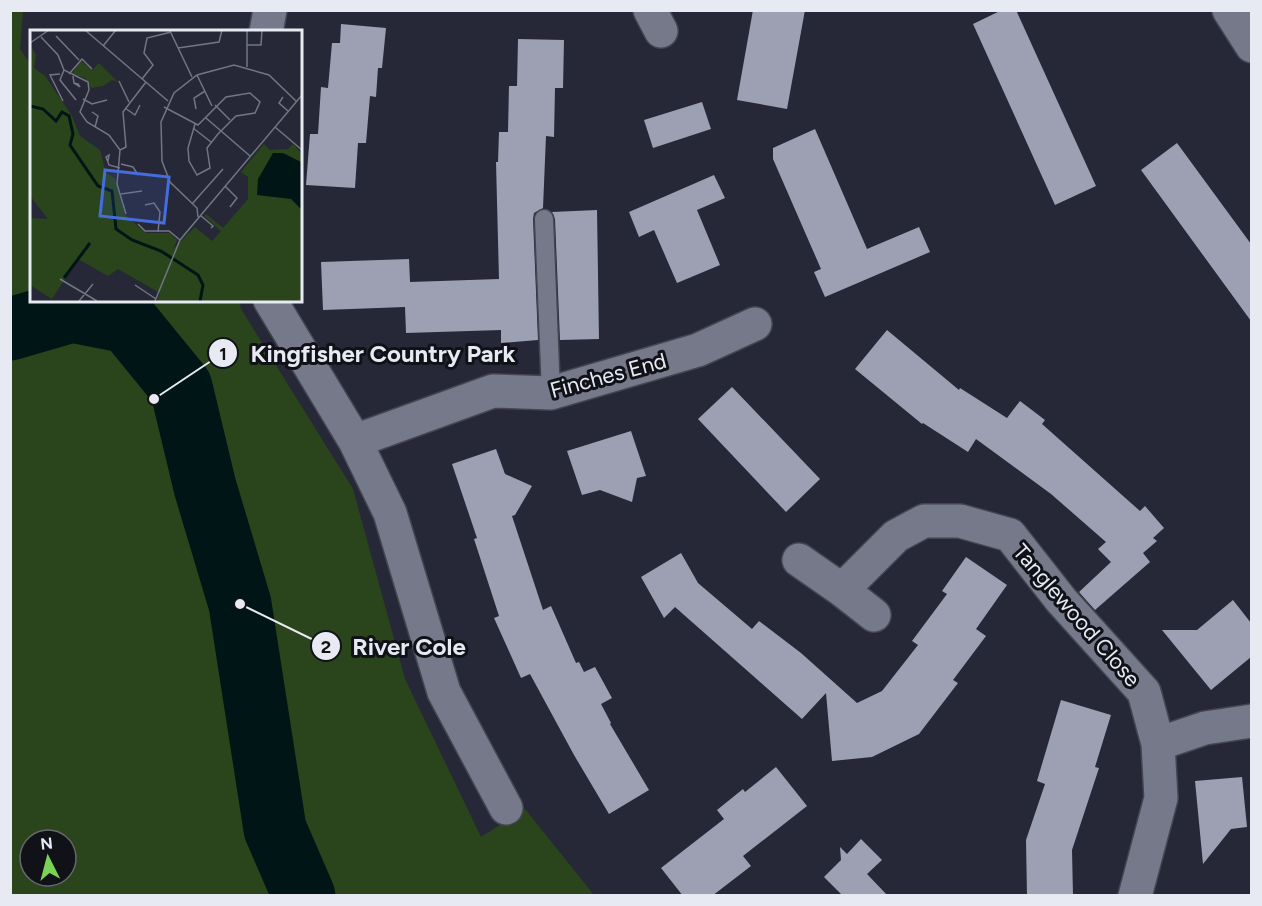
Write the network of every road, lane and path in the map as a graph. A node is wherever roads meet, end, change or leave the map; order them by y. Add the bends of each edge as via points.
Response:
1 (270, 10) edge
2 (1229, 10) edge
3 (266, 30) edge
4 (1251, 46) edge
5 (544, 219) dead end
6 (271, 302) edge
7 (755, 324) dead end
8 (551, 393) junction
9 (355, 441) junction
10 (799, 560) dead end
11 (842, 590) junction
12 (874, 615) dead end
13 (1251, 721) edge
14 (1158, 744) junction
15 (506, 808) dead end
16 (1135, 896) edge

1 - 3 street
2 - 4 street
5 - 8 lane
6 - 9 street
7 - 8 street, Finches End via 698,350
8 - 9 street, Finches End via 494,391
9 - 15 street via 390,513 444,693
10 - 11 street
11 - 12 street
11 - 14 street, Tanglewood Close via 896,536 924,522 960,521 1010,536 1061,600 1144,692
13 - 14 street via 1205,728
14 - 16 street, Tanglewood Close via 1161,798

